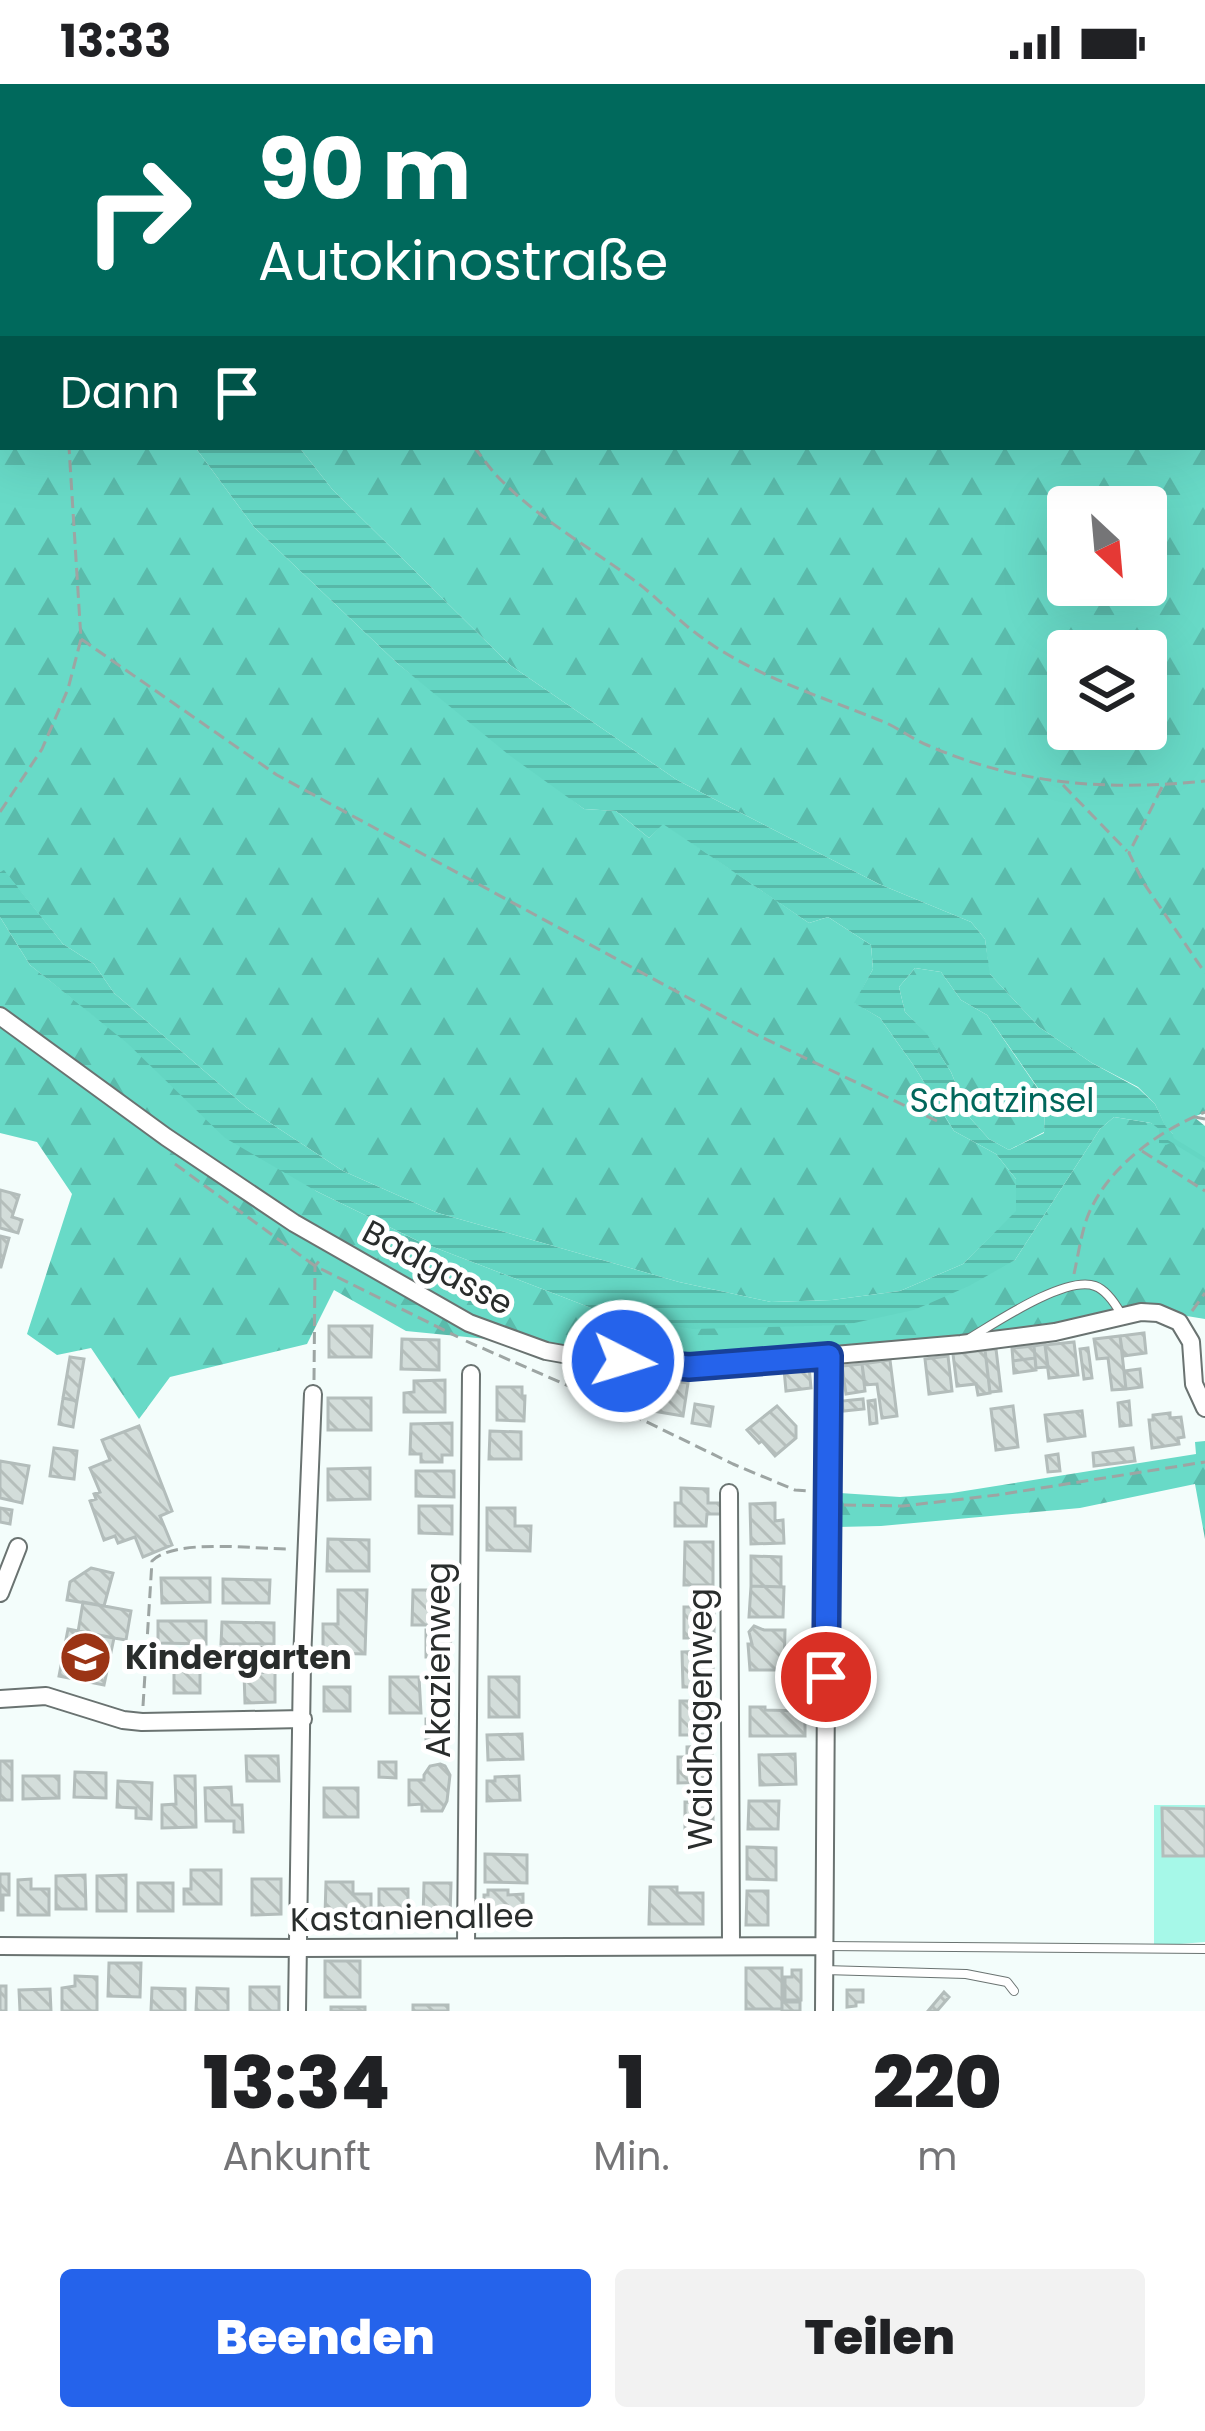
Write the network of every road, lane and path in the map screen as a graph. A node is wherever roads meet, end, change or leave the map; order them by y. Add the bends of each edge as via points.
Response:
1 (69, 450) edge
2 (476, 450) edge
3 (81, 640) junction
4 (1205, 781) edge
5 (1062, 784) junction
6 (1163, 785) junction
7 (0, 812) edge
8 (1129, 853) junction
9 (1205, 973) edge
10 (0, 1016) edge
11 (1205, 1112) edge
12 (1193, 1117) junction
13 (1205, 1119) edge
14 (937, 1121) dead end
15 (1140, 1150) junction
16 (1205, 1191) edge
17 (334, 1245) junction
18 (1071, 1285) junction
19 (1205, 1293) edge
20 (1122, 1316) junction
21 (1180, 1322) junction
22 (505, 1337) junction
23 (961, 1344) junction
24 (829, 1356) junction
25 (471, 1375) joint
26 (314, 1394) joint
27 (1205, 1408) edge
28 (729, 1493) dead end
29 (18, 1547) dead end
30 (307, 1549) junction
31 (0, 1593) edge
32 (303, 1647) junction
33 (164, 1649) dead end
34 (0, 1699) edge
35 (303, 1719) junction
36 (142, 1722) junction
37 (731, 1944) junction
38 (0, 1946) edge
39 (466, 1946) junction
40 (824, 1946) junction
41 (297, 1948) junction
42 (1205, 1949) edge
43 (824, 1970) junction
44 (1014, 1991) dead end
45 (297, 2011) edge
46 (824, 2011) edge

1 - 3 path
2 - 5 path via 543,516 743,662 925,745
3 - 7 path via 42,749
3 - 14 path via 277,775 755,1034
4 - 6 path
5 - 6 path
5 - 8 path
6 - 8 path
8 - 9 path
10 - 17 street, Badgasse
11 - 12 path
12 - 13 path
12 - 15 path
15 - 16 path
15 - 18 path via 1122,1162 1088,1216
17 - 22 street, Badgasse
17 - 26 path via 315,1265
18 - 20 lane via 1095,1286
18 - 23 lane
19 - 21 path
20 - 21 street, Badgasse via 1158,1313
20 - 23 street, Badgasse
21 - 27 street
22 - 24 street, Badgasse via 591,1359 689,1367
22 - 25 path via 483,1349
23 - 24 street, Badgasse
24 - 40 street
25 - 39 street, Akazienweg
26 - 30 street
28 - 37 street, Waidhagenweg
29 - 31 street
30 - 32 street
30 - 36 path via 179,1548 152,1561
32 - 33 path
32 - 35 street
34 - 36 street via 46,1696
35 - 36 street
35 - 41 street
37 - 39 street, Kastanienallee
37 - 40 street, Kastanienallee
38 - 41 street, Kastanienallee
39 - 41 street, Kastanienallee
40 - 42 lane
40 - 43 street
41 - 45 street
43 - 44 lane via 967,1974 1007,1982
43 - 46 street

